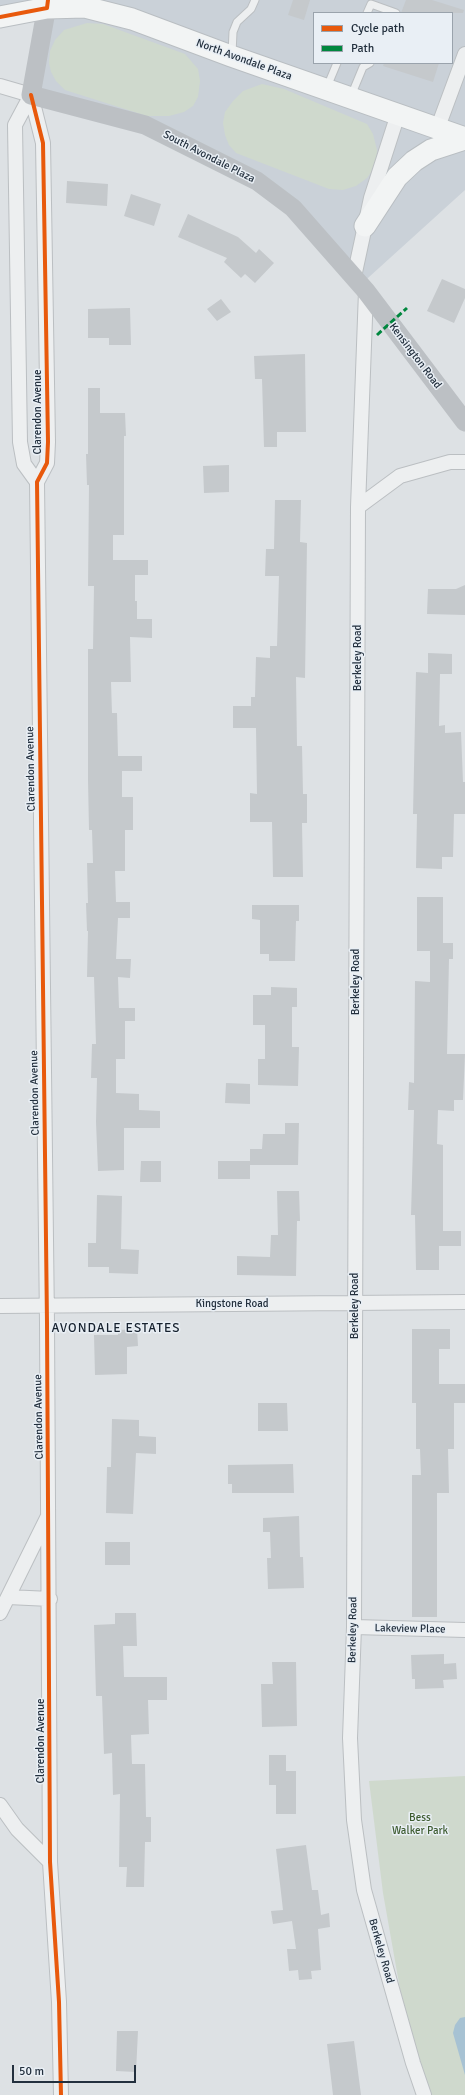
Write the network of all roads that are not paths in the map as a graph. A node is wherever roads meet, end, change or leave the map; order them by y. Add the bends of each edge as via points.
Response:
1 (254, 0) edge
2 (48, 4) edge
3 (367, 12) edge
4 (396, 12) edge
5 (0, 16) edge
6 (465, 54) edge
7 (231, 56) junction
8 (337, 64) edge
9 (368, 64) edge
10 (0, 86) edge
11 (326, 89) junction
12 (31, 95) junction
13 (350, 98) junction
14 (398, 114) junction
15 (438, 127) junction
16 (465, 138) edge
17 (365, 226) junction
18 (360, 284) junction
19 (465, 422) edge
20 (465, 462) edge
21 (37, 482) junction
22 (358, 508) junction
23 (465, 1302) edge
24 (355, 1303) junction
25 (47, 1305) junction
26 (0, 1306) edge
27 (49, 1514) junction
28 (8, 1597) junction
29 (50, 1599) junction
30 (0, 1613) edge
31 (354, 1627) junction
32 (465, 1630) edge
33 (0, 1805) edge
34 (50, 1862) junction
35 (61, 2095) edge
36 (424, 2095) edge

1 - 7 lane via 251,9 237,22 233,32
2 - 5 main road, North Avondale Plaza
2 - 7 main road, North Avondale Plaza via 85,6 132,19
2 - 12 street
3 - 4 lane via 371,4
6 - 15 street
7 - 11 main road, North Avondale Plaza
8 - 11 lane
9 - 13 lane via 363,66
10 - 12 street
11 - 13 main road, North Avondale Plaza
12 - 18 street, South Avondale Plaza via 145,125 257,181 293,208
12 - 21 street, Clarendon Avenue via 43,142 48,418 47,463
12 - 21 street, Clarendon Avenue via 15,125 15,149 20,442 24,464
13 - 14 main road, North Avondale Plaza
14 - 15 main road, North Avondale Plaza
14 - 17 street via 371,198
15 - 16 main road, North Avondale Plaza
16 - 17 main road via 431,150 414,161 397,177 380,199
17 - 18 street
18 - 19 street, Kensington Road
18 - 22 street, Berkeley Road
20 - 22 street via 450,462 400,476
21 - 25 street, Clarendon Avenue
22 - 24 street, Berkeley Road
23 - 24 street, Kingstone Road
24 - 25 street, Kingstone Road
24 - 31 street, Berkeley Road
25 - 26 street, Kingstone Road
25 - 27 street, Clarendon Avenue
27 - 28 street
27 - 29 street, Clarendon Avenue
28 - 29 street
28 - 30 street
29 - 34 street, Clarendon Avenue
31 - 32 street, Lakeview Place
31 - 36 street, Berkeley Road via 350,1738 354,1820 364,1890
33 - 34 street via 17,1829
34 - 35 street, Clarendon Avenue via 59,2002

